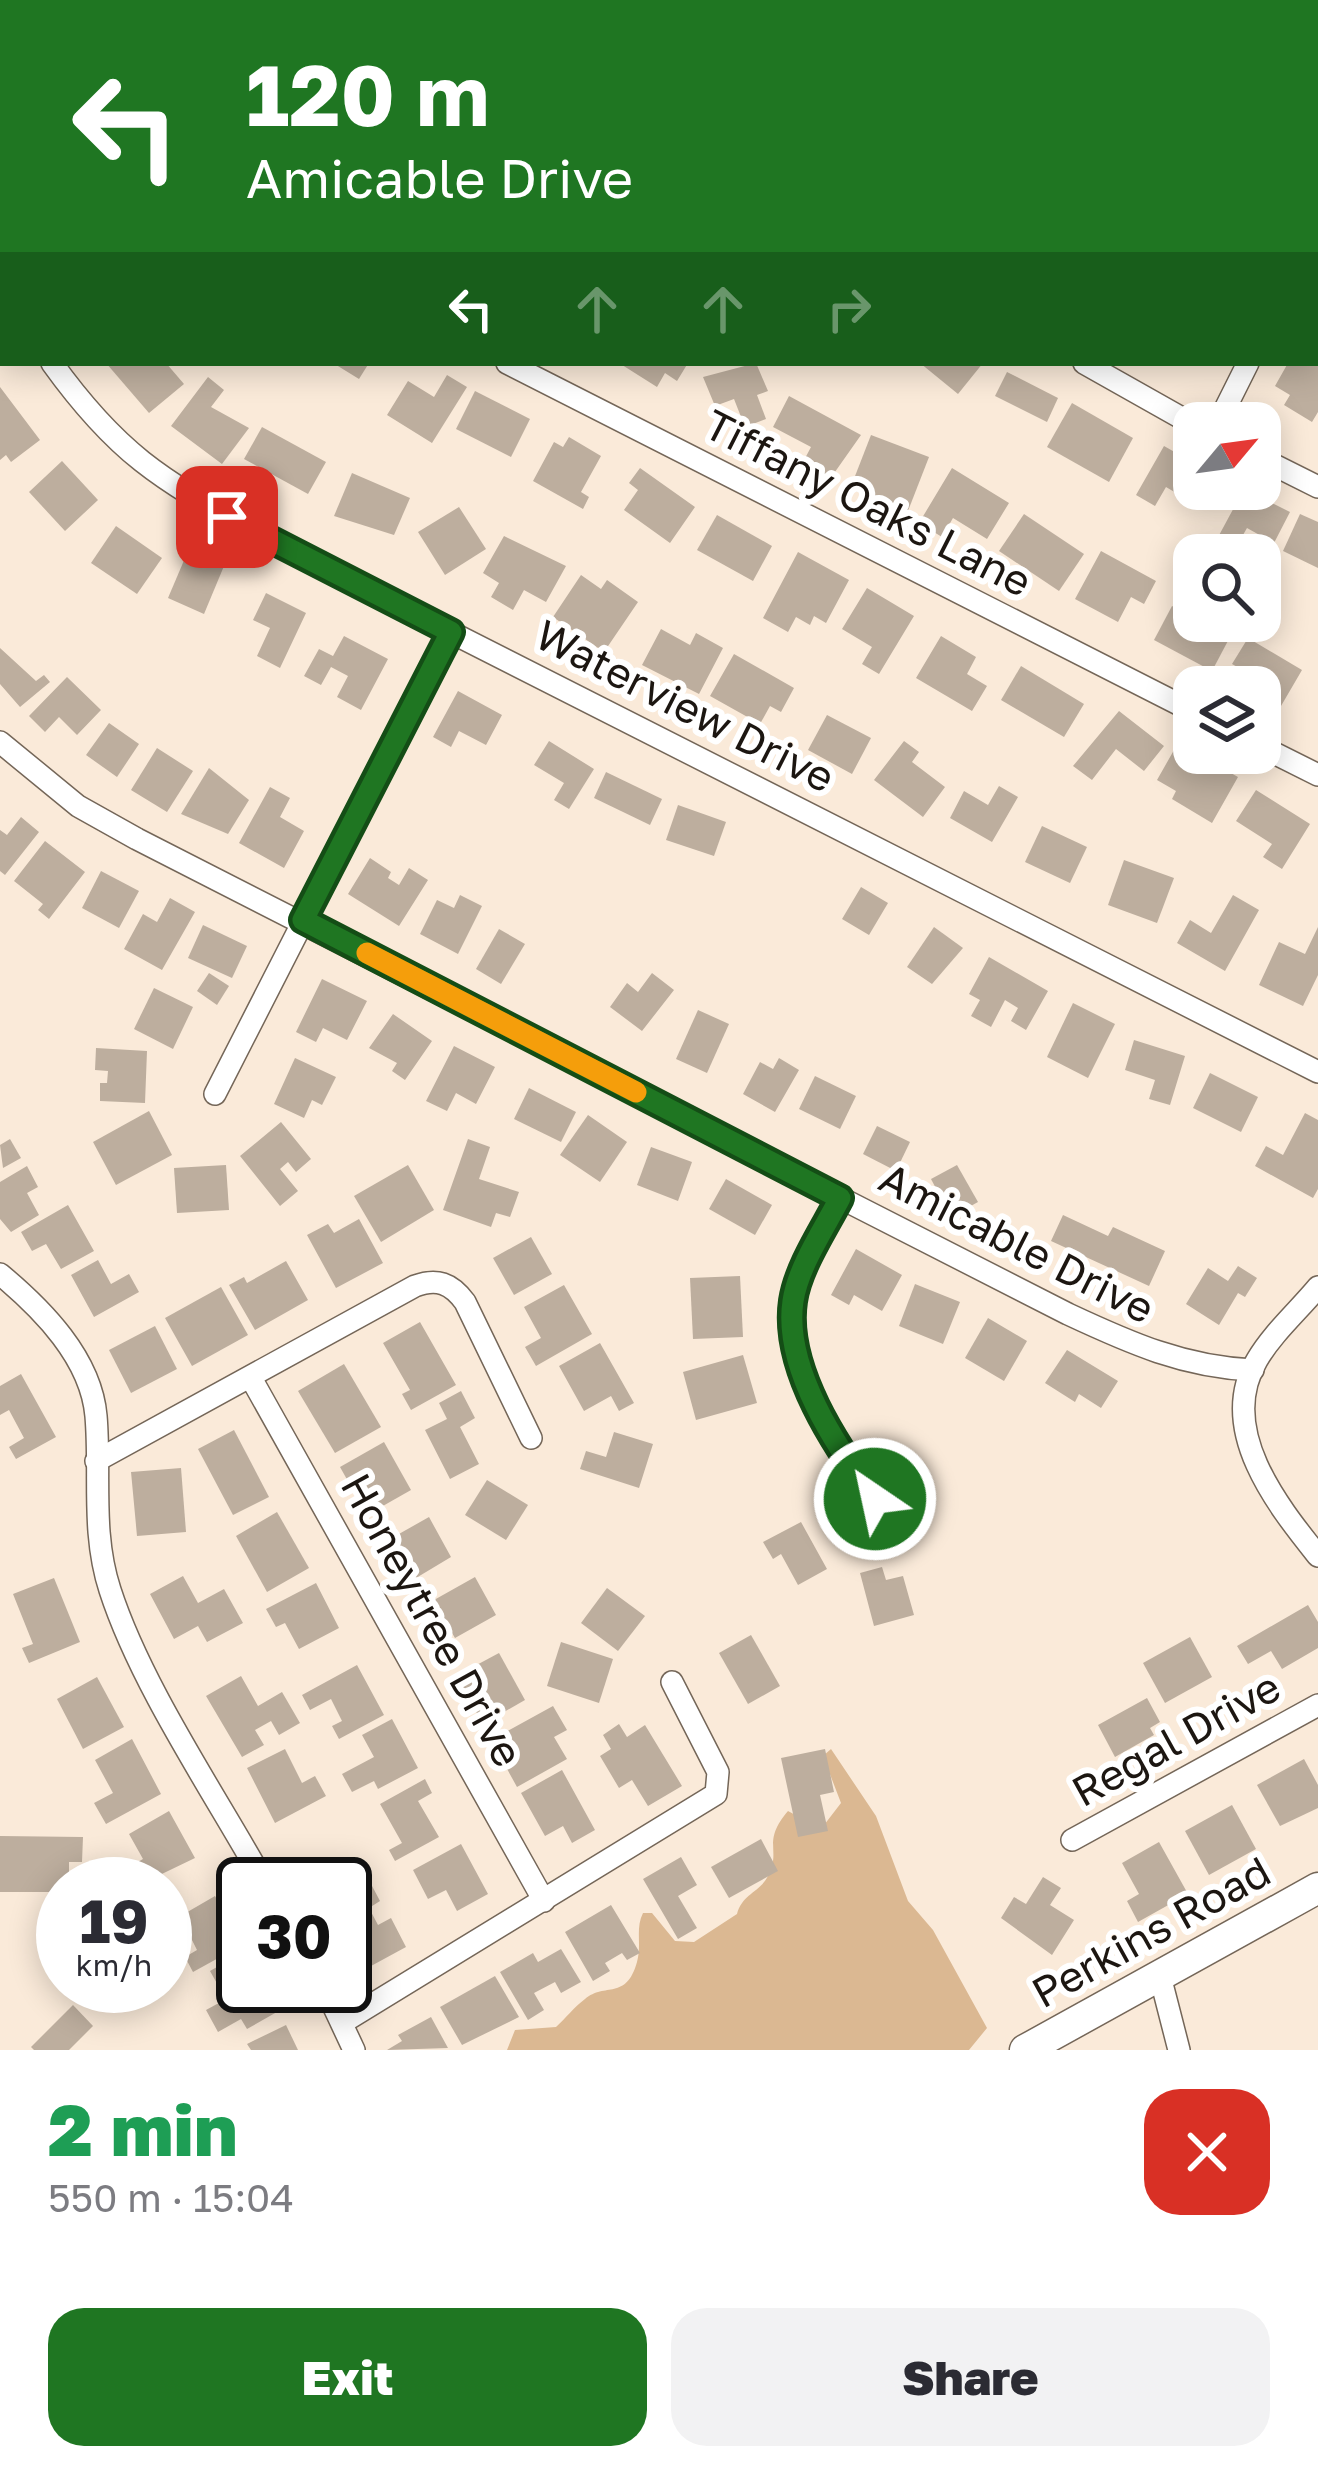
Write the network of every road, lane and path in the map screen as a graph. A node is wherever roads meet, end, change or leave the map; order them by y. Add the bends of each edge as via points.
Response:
1 (54, 366) edge
2 (513, 366) edge
3 (1089, 366) edge
4 (1247, 366) edge
5 (1229, 402) edge
6 (1173, 413) edge
7 (1281, 468) edge
8 (1318, 487) edge
9 (451, 632) junction
10 (1173, 701) edge
11 (0, 742) edge
12 (1281, 756) edge
13 (1318, 775) edge
14 (303, 920) junction
15 (1318, 1072) edge
16 (214, 1094) dead end
17 (840, 1198) junction
18 (0, 1274) edge
19 (1318, 1287) edge
20 (1253, 1370) junction
21 (251, 1378) junction
22 (531, 1438) dead end
23 (96, 1461) junction
24 (875, 1499) dead end
25 (1318, 1556) edge
26 (672, 1682) dead end
27 (1318, 1706) edge
28 (1072, 1840) dead end
29 (250, 1857) edge
30 (1318, 1888) edge
31 (544, 1901) junction
32 (1160, 1976) junction
33 (340, 2013) edge
34 (345, 2021) junction
35 (353, 2050) edge
36 (1025, 2050) edge
37 (1179, 2050) edge

1 - 9 street, Waterview Drive via 88,413 151,473
2 - 10 street, Tiffany Oaks Lane
3 - 6 street
4 - 5 street
7 - 8 street
9 - 14 street
9 - 15 street, Waterview Drive
11 - 14 street, Amicable Drive via 78,806
12 - 13 street
14 - 16 street
14 - 17 street, Amicable Drive
17 - 20 street, Amicable Drive via 1152,1354
17 - 24 street via 793,1300 795,1337 838,1444
18 - 23 street via 79,1361 96,1414
19 - 20 street
20 - 25 street via 1252,1457 1267,1492
21 - 22 street via 415,1286 439,1282 465,1302
21 - 23 street
21 - 31 street, Honeytree Drive
23 - 29 street via 99,1542 119,1613
26 - 31 street via 716,1766 718,1791
27 - 28 street, Regal Drive
30 - 32 main road, Perkins Road
31 - 34 street
32 - 36 main road, Perkins Road
32 - 37 street
33 - 34 street
34 - 35 street

